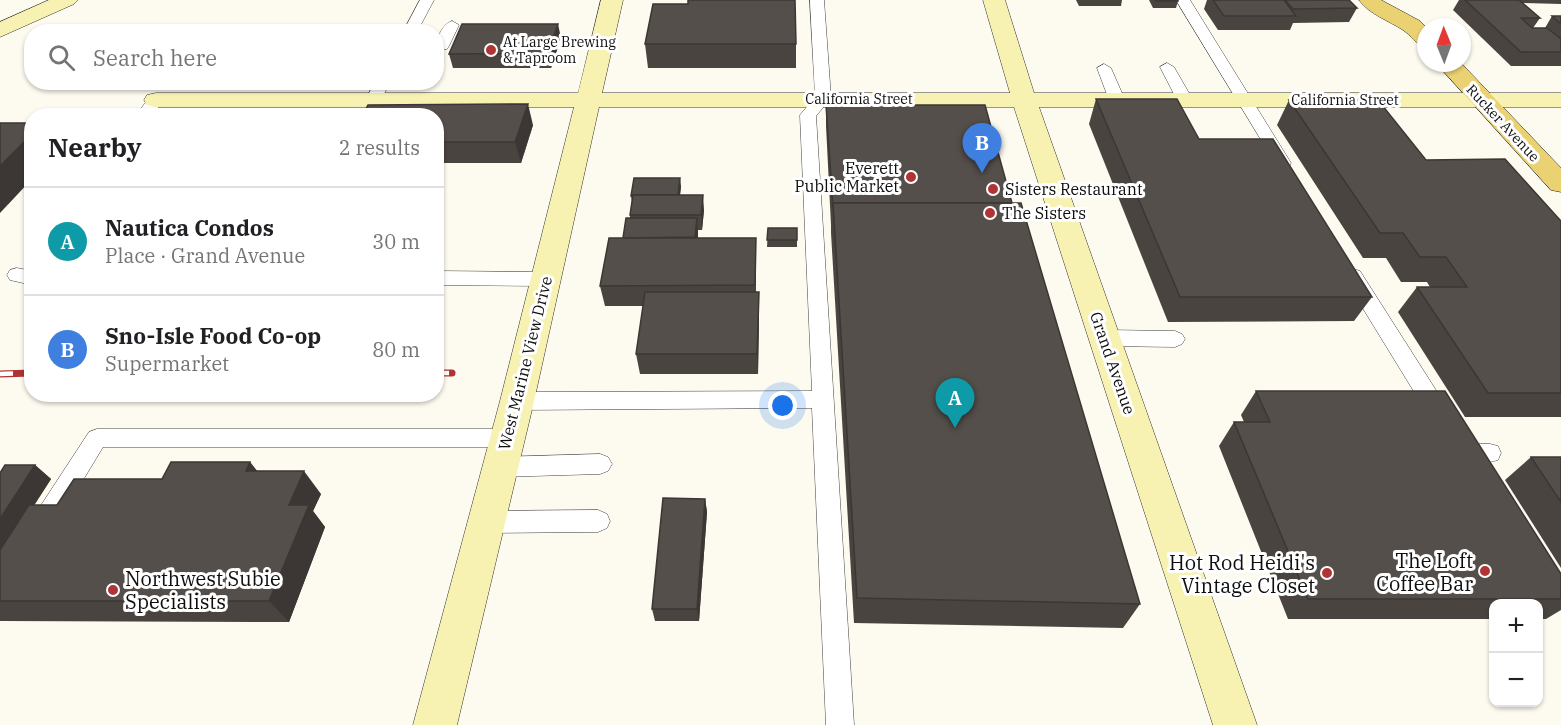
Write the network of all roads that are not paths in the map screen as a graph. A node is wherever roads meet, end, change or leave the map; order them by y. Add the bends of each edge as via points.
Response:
1 (67, 0) edge
2 (427, 0) edge
3 (612, 0) edge
4 (817, 0) edge
5 (994, 0) edge
6 (1183, 0) edge
7 (1370, 0) edge
8 (1399, 0) edge
9 (414, 24) edge
10 (452, 25) dead end
11 (1417, 29) edge
12 (0, 30) edge
13 (1417, 32) edge
14 (444, 41) edge
15 (1167, 67) dead end
16 (1104, 68) dead end
17 (1456, 72) edge
18 (378, 92) edge
19 (824, 99) junction
20 (590, 100) junction
21 (1024, 100) junction
22 (1117, 100) junction
23 (1185, 100) junction
24 (1243, 100) junction
25 (1482, 100) junction
26 (1561, 100) edge
27 (150, 108) edge
28 (1293, 179) edge
29 (1560, 189) edge
30 (1343, 260) edge
31 (444, 278) edge
32 (546, 279) junction
33 (1104, 338) junction
34 (1174, 339) dead end
35 (822, 399) junction
36 (517, 401) junction
37 (1463, 452) junction
38 (503, 453) junction
39 (1490, 453) dead end
40 (600, 464) dead end
41 (1475, 472) edge
42 (598, 521) dead end
43 (486, 522) junction
44 (30, 545) edge
45 (435, 725) edge
46 (840, 725) edge
47 (1235, 725) edge

1 - 12 street
2 - 9 lane
3 - 20 street, West Marine View Drive
4 - 19 lane
5 - 21 street, Grand Avenue
6 - 24 lane
7 - 13 main road
8 - 11 main road
10 - 14 lane
15 - 23 lane
16 - 22 lane
17 - 25 main road, Rucker Avenue
18 - 20 street, California Street
18 - 27 street, California Street
19 - 20 street, California Street
19 - 21 street, California Street
19 - 35 lane via 808,115
20 - 32 street, West Marine View Drive
21 - 22 street, California Street
21 - 33 street, Grand Avenue
22 - 23 street, California Street
23 - 24 street, California Street
24 - 25 street, California Street
24 - 28 lane
25 - 26 street, California Street
25 - 29 main road, Rucker Avenue
30 - 37 lane
31 - 32 lane
32 - 36 street, West Marine View Drive
33 - 34 lane
33 - 47 street, Grand Avenue
35 - 36 lane
35 - 46 lane
36 - 38 street, West Marine View Drive
37 - 39 lane
37 - 41 lane
38 - 40 lane
38 - 43 street, West Marine View Drive
38 - 44 lane via 97,438
42 - 43 lane
43 - 45 street, West Marine View Drive

